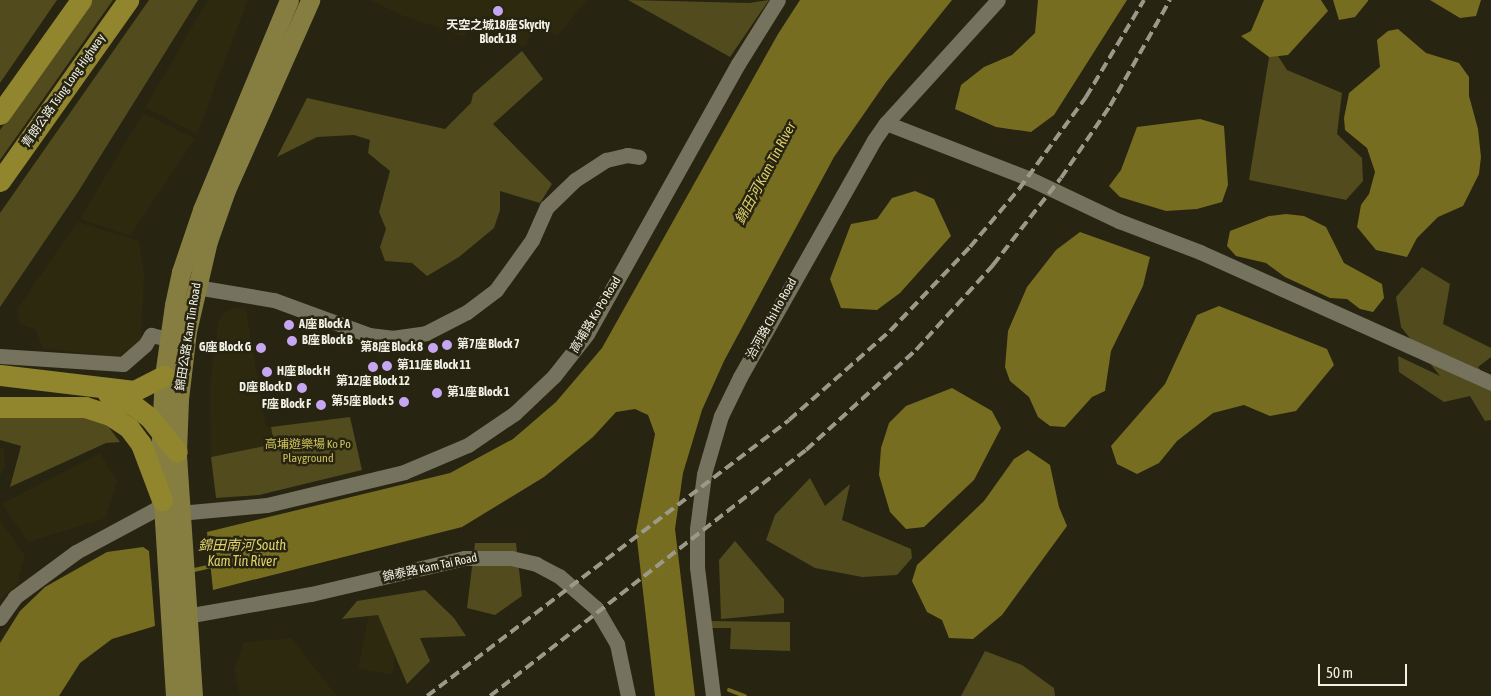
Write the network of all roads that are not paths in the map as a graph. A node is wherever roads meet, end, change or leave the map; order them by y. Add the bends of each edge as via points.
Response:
1 (81, 0) edge
2 (128, 0) edge
3 (289, 0) edge
4 (310, 0) edge
5 (778, 0) edge
6 (998, 0) edge
7 (0, 114) edge
8 (886, 123) junction
9 (639, 157) dead end
10 (0, 182) edge
11 (196, 287) junction
12 (169, 338) junction
13 (0, 346) edge
14 (0, 356) edge
15 (0, 375) edge
16 (164, 376) junction
17 (1491, 383) edge
18 (98, 389) junction
19 (0, 407) edge
20 (160, 429) junction
21 (177, 452) junction
22 (171, 512) junction
23 (180, 611) junction
24 (0, 618) edge
25 (193, 692) edge
26 (175, 696) edge
27 (628, 696) edge
28 (713, 696) edge

1 - 7 highway
2 - 10 highway, 青朗公路 Tsing Long Highway
3 - 12 main road, 錦田公路 Kam Tin Road via 196,228 181,272
4 - 11 main road, 錦田公路 Kam Tin Road via 226,190
5 - 22 street, 高埔路 Ko Po Road via 738,64 586,334 554,376 516,413 462,448 397,474 267,505
6 - 8 street, 治河路 Chi Ho Road
8 - 17 street via 1028,178
8 - 28 street, 治河路 Chi Ho Road via 853,174 740,377 708,455 700,494 696,546
9 - 11 street via 626,155 606,160 575,180 547,207 532,240 496,290 468,312 421,334 392,338 369,335 274,300
11 - 21 main road, 錦田公路 Kam Tin Road via 180,391
12 - 14 street via 151,335 124,364
12 - 16 main road, 錦田公路 Kam Tin Road
13 - 14 street
15 - 18 highway
16 - 18 highway via 134,391
16 - 20 main road, 錦田公路 Kam Tin Road
18 - 20 highway via 133,405
19 - 22 highway via 85,407 110,415 129,428 141,444
20 - 21 highway
20 - 22 main road, 錦田公路 Kam Tin Road
21 - 22 main road, 錦田公路 Kam Tin Road
22 - 23 main road, 錦田公路 Kam Tin Road
22 - 23 main road, 錦田公路 Kam Tin Road via 165,550
22 - 24 street, 高埔路 Ko Po Road via 154,510 76,552 15,597
23 - 25 main road, 錦田公路 Kam Tin Road
23 - 26 main road, 錦田公路 Kam Tin Road
23 - 27 street, 錦泰路 Kam Tai Road via 311,594 465,558 511,558 536,564 559,576 596,608 617,644

